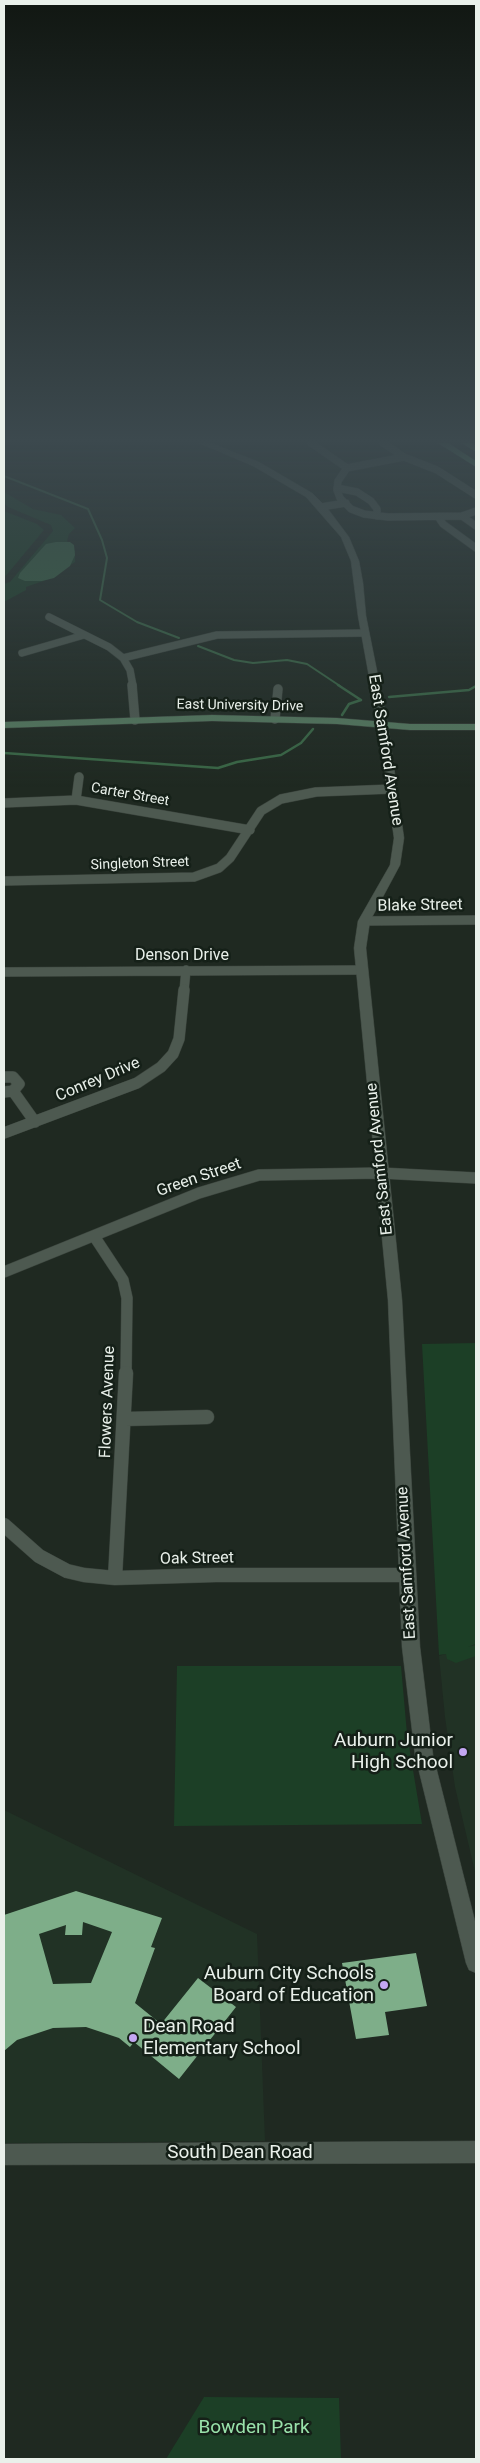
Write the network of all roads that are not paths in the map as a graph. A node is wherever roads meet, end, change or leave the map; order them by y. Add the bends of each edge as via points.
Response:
1 (354, 558) edge
2 (49, 617) dead end
3 (365, 633) junction
4 (84, 635) junction
5 (22, 653) dead end
6 (122, 658) junction
7 (278, 689) dead end
8 (275, 719) junction
9 (135, 720) junction
10 (4, 725) edge
11 (383, 726) junction
12 (476, 727) edge
13 (79, 777) dead end
14 (392, 790) junction
15 (76, 800) junction
16 (4, 803) edge
17 (250, 830) junction
18 (4, 882) edge
19 (476, 920) edge
20 (364, 921) junction
21 (186, 970) junction
22 (361, 970) junction
23 (4, 972) edge
24 (4, 1077) edge
25 (8, 1091) edge
26 (35, 1122) junction
27 (4, 1134) edge
28 (381, 1174) junction
29 (476, 1178) edge
30 (94, 1236) junction
31 (4, 1272) edge
32 (207, 1417) dead end
33 (125, 1419) junction
34 (4, 1525) edge
35 (407, 1576) junction
36 (116, 1578) junction
37 (476, 1963) edge
38 (476, 2152) edge
39 (4, 2155) edge

1 - 3 street, East Samford Avenue
2 - 4 street
3 - 6 street via 217,635
3 - 11 street, East Samford Avenue
4 - 5 street
4 - 6 street via 109,647
6 - 9 street via 132,678
7 - 8 street
8 - 9 main road, East University Drive
8 - 11 main road, East University Drive
9 - 10 main road, East University Drive
11 - 12 main road, East University Drive
11 - 14 street, East Samford Avenue
13 - 15 street
14 - 17 street, Singleton Street via 325,791 289,796 261,811
14 - 20 street, East Samford Avenue via 398,854 388,881
15 - 16 street, Carter Street
15 - 17 street, Carter Street
17 - 18 street, Singleton Street via 219,868 194,877
19 - 20 street, Blake Street
20 - 22 street, East Samford Avenue
21 - 22 street, Denson Drive
21 - 23 street, Denson Drive
21 - 26 street, Conrey Drive via 179,1040 161,1067 137,1083
22 - 28 street, East Samford Avenue
24 - 25 street via 18,1081 18,1086
25 - 26 street
26 - 27 street, Conrey Drive
28 - 29 street, Green Street
28 - 30 street, Green Street via 285,1173 259,1176 199,1193
28 - 35 street, East Samford Avenue via 395,1300
30 - 31 street, Green Street
30 - 33 street, Flowers Avenue via 118,1272 127,1298
32 - 33 street
33 - 36 street, Flowers Avenue
34 - 36 street, Oak Street via 39,1556 67,1571
35 - 36 street, Oak Street
35 - 37 street, East Samford Avenue via 411,1648 424,1755
38 - 39 street, South Dean Road

